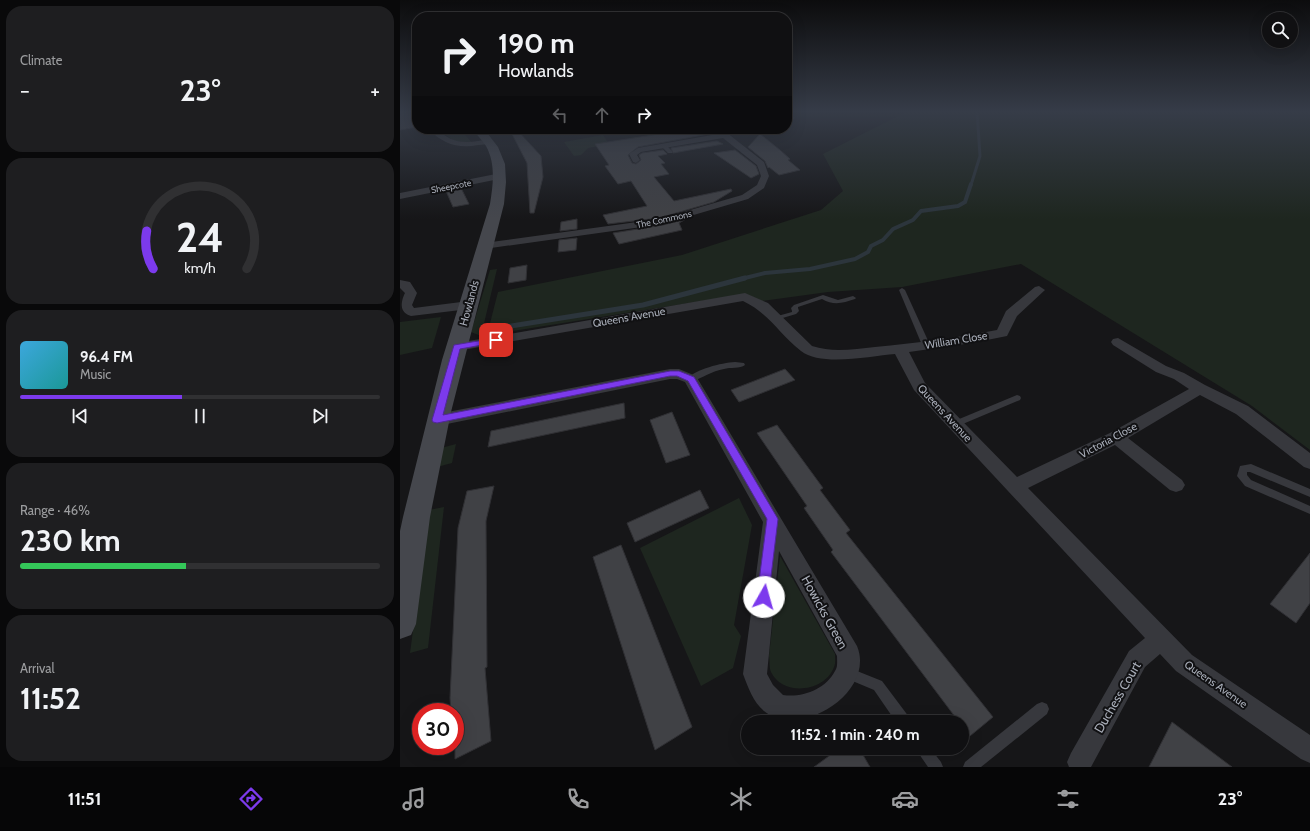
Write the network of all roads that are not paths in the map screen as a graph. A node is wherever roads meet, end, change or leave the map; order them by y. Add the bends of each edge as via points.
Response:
1 (492, 147) edge
2 (654, 147) edge
3 (665, 147) edge
4 (739, 147) edge
5 (670, 152) dead end
6 (636, 160) dead end
7 (501, 176) junction
8 (400, 196) edge
9 (484, 246) junction
10 (400, 284) edge
11 (902, 290) dead end
12 (1039, 290) dead end
13 (853, 298) dead end
14 (469, 305) junction
15 (776, 318) junction
16 (1118, 342) dead end
17 (926, 345) junction
18 (457, 347) junction
19 (900, 349) junction
20 (741, 365) dead end
21 (691, 379) junction
22 (1200, 389) junction
23 (1017, 398) dead end
24 (437, 420) junction
25 (955, 424) junction
26 (1116, 437) junction
27 (1310, 462) edge
28 (1176, 485) dead end
29 (1015, 486) junction
30 (1310, 493) edge
31 (1310, 510) edge
32 (773, 519) junction
33 (400, 624) edge
34 (1161, 638) junction
35 (848, 673) junction
36 (1042, 709) dead end
37 (899, 715) edge
38 (1310, 750) edge
39 (927, 755) edge
40 (1080, 762) dead end
41 (936, 767) edge
42 (970, 767) edge

1 - 7 street, Howlands via 498,157
2 - 6 street via 638,150 633,154
3 - 5 lane
4 - 9 street, The Commons via 761,164 765,176 761,186 745,197 659,222
7 - 8 street, Sheepcote
7 - 9 street, Howlands via 497,204
9 - 14 street, Howlands
10 - 14 street via 406,285 411,293 405,305 410,312
11 - 17 lane
12 - 17 street, William Close via 1011,314 1002,333
13 - 15 lane via 837,303 823,297 815,299 796,306 794,314
14 - 18 street, Howlands
15 - 18 street, Queens Avenue via 763,306 745,297
15 - 19 street, Queens Avenue via 807,349 818,353 834,355
16 - 22 street via 1161,369
17 - 19 street, William Close
18 - 24 street, Howlands
19 - 25 street, Queens Avenue via 919,386
20 - 21 lane via 734,364
21 - 24 street via 679,374 670,374
21 - 32 street, Howicks Green
22 - 26 street, Victoria Close
22 - 27 street via 1242,410
23 - 25 lane
24 - 33 street, Howlands via 407,562
25 - 29 street, Queens Avenue
26 - 28 street
26 - 29 street, Victoria Close
29 - 34 street, Queens Avenue
30 - 31 lane via 1251,468 1243,469 1242,476 1248,483
32 - 35 street, Howicks Green via 849,654
32 - 35 street via 755,674 764,694 781,706 798,708 822,700 838,687
34 - 38 street, Queens Avenue via 1184,663
34 - 40 street, Duchess Court via 1138,659
35 - 37 lane via 878,685
36 - 42 lane
39 - 41 lane

